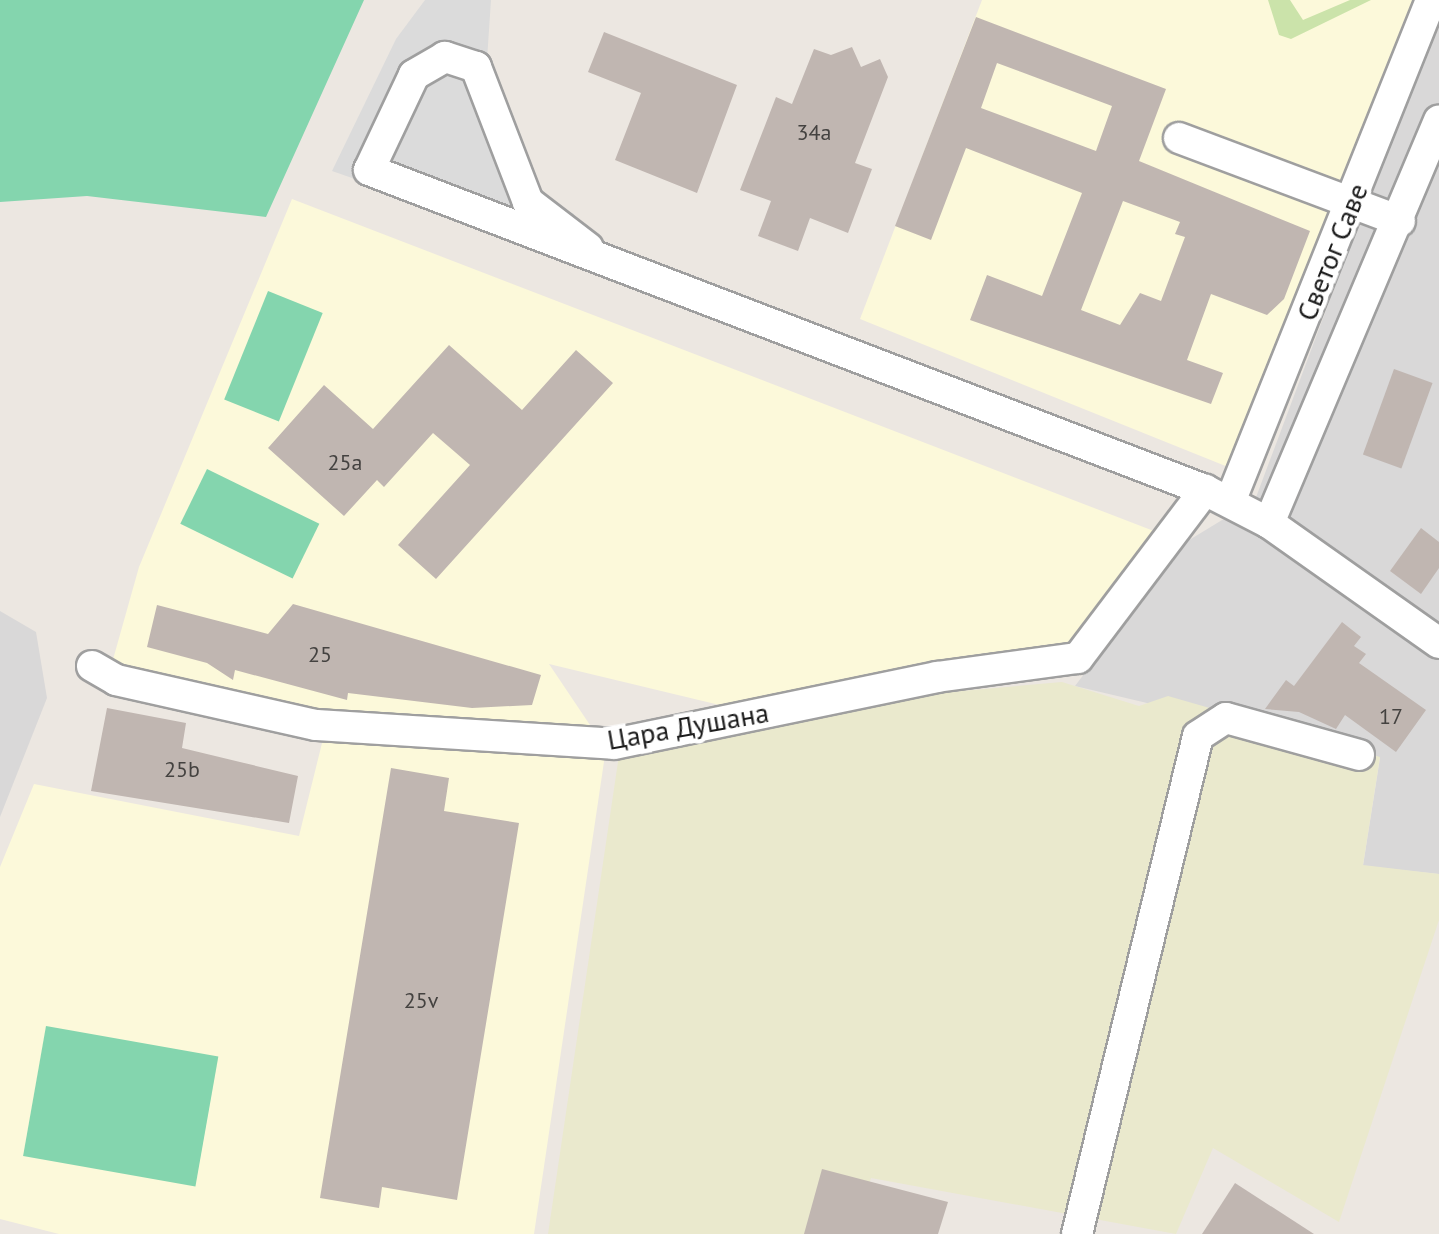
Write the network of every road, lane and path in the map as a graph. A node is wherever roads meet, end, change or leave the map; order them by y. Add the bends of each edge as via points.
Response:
1 (1430, 0) edge
2 (1439, 120) edge
3 (1180, 138) dead end
4 (1353, 202) junction
5 (1400, 221) junction
6 (588, 248) junction
7 (1218, 496) junction
8 (1269, 523) junction
9 (1439, 643) edge
10 (92, 666) dead end
11 (1359, 755) dead end
12 (1077, 1234) edge

1 - 4 street, Светог Саве
2 - 5 street, Светог Саве
3 - 4 street
4 - 5 street
4 - 7 street, Светог Саве
5 - 8 street, Светог Саве
6 - 6 street via 369,170 414,75 445,57 476,68 528,202
6 - 7 street
7 - 8 street
7 - 10 street, Цара Душана via 1078,658 938,677 614,744 316,725 116,680
8 - 9 street
11 - 12 street via 1226,718 1198,736

